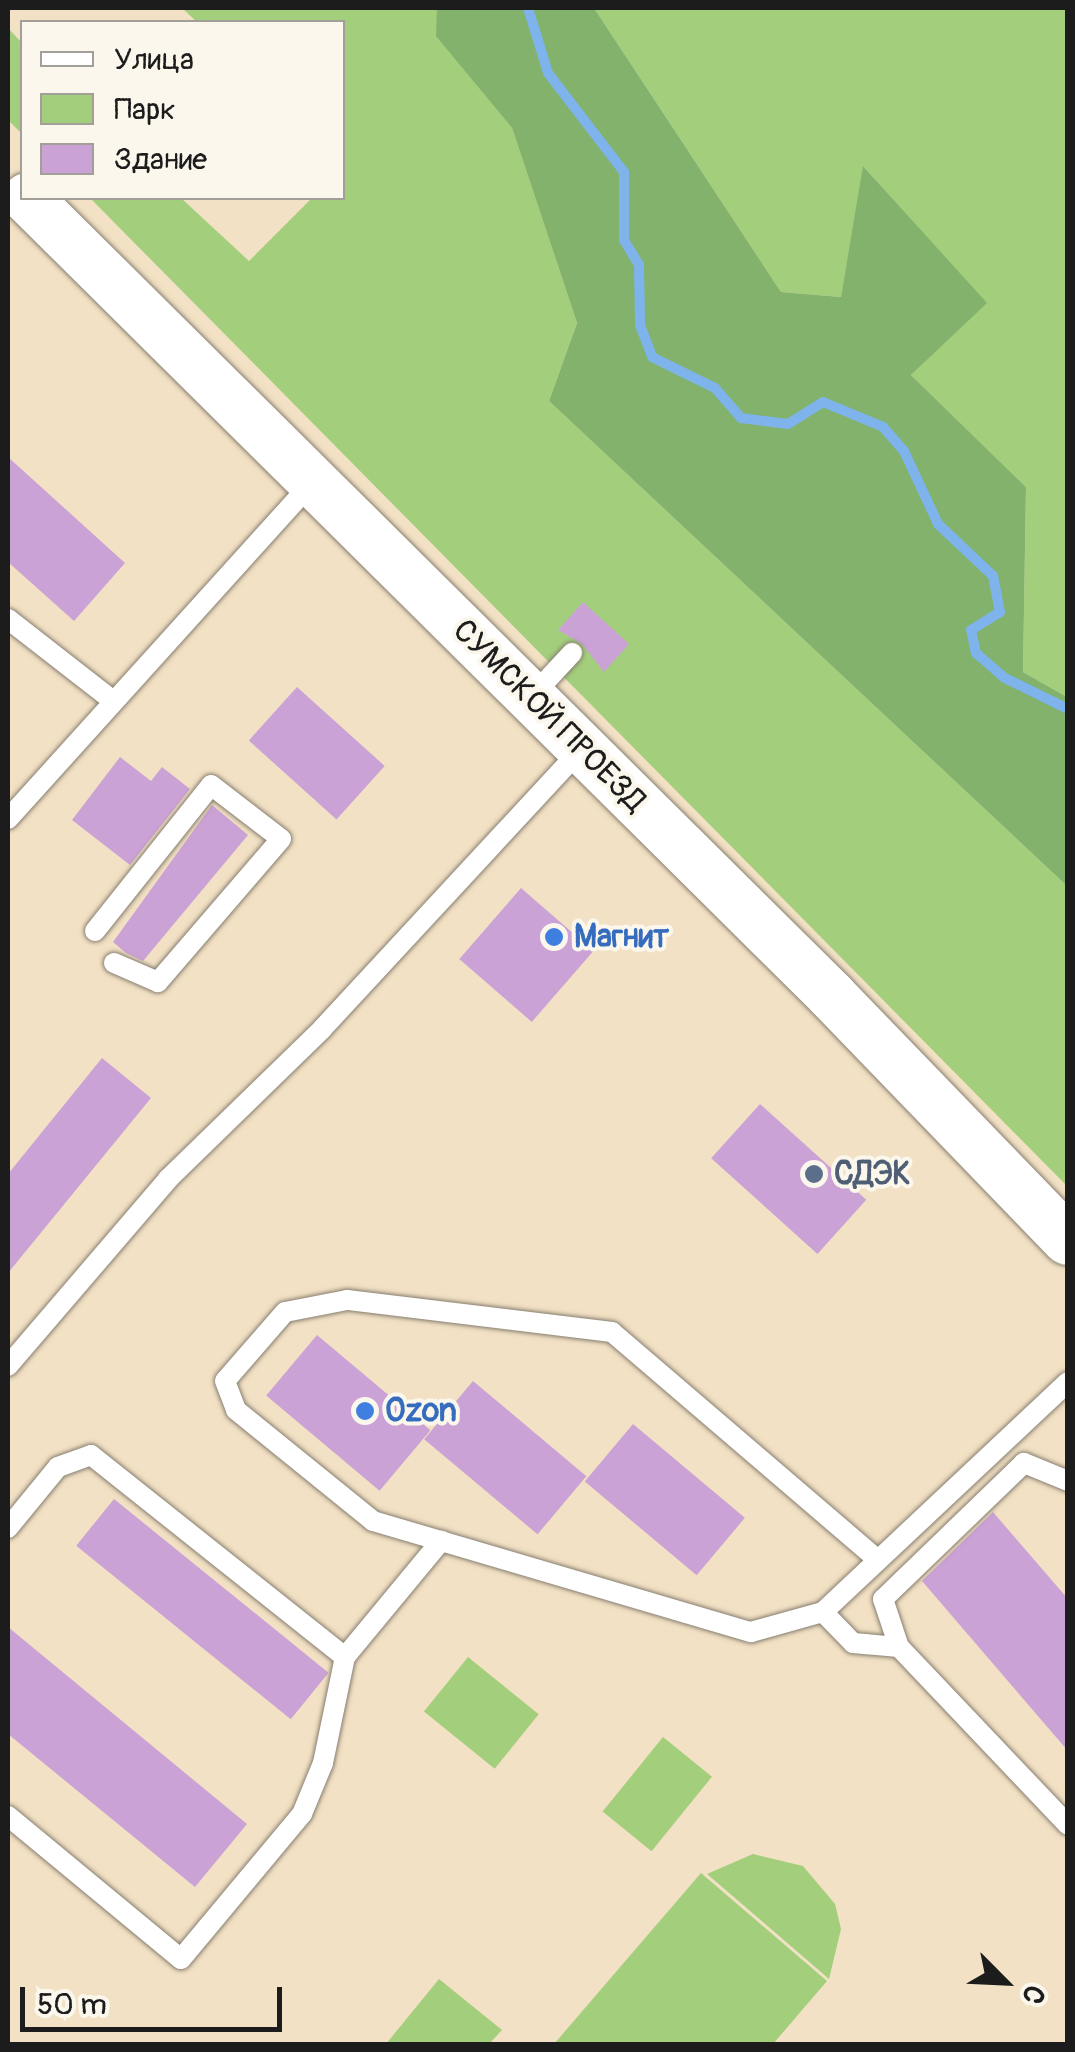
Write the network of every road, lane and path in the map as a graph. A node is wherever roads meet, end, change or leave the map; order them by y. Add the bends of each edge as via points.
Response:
1 (33, 200) edge
2 (312, 482) junction
3 (8, 619) edge
4 (572, 653) dead end
5 (530, 698) junction
6 (112, 700) junction
7 (581, 748) junction
8 (8, 819) edge
9 (95, 931) dead end
10 (114, 963) dead end
11 (1068, 1240) edge
12 (8, 1366) edge
13 (1068, 1382) edge
14 (1068, 1481) edge
15 (8, 1528) edge
16 (441, 1540) junction
17 (878, 1560) junction
18 (823, 1612) junction
19 (899, 1647) junction
20 (345, 1658) junction
21 (8, 1816) edge
22 (1068, 1826) edge

1 - 2 street, СУМСКОЙ ПРОЕЗД
2 - 5 street, СУМСКОЙ ПРОЕЗД
2 - 6 lane
3 - 6 lane
4 - 5 lane
5 - 7 street, СУМСКОЙ ПРОЕЗД
6 - 8 lane
7 - 11 street, СУМСКОЙ ПРОЕЗД
7 - 12 lane via 322,1029 168,1179
9 - 10 lane via 211,785 282,840 158,982
13 - 17 lane
14 - 19 lane via 1024,1464 883,1599
15 - 20 lane via 58,1467 91,1456
16 - 17 lane via 374,1521 236,1410 225,1381 285,1312 347,1300 612,1332
16 - 18 lane via 752,1632
16 - 20 lane
17 - 18 lane
18 - 19 lane via 852,1644
19 - 22 lane
20 - 21 lane via 323,1763 302,1814 182,1959

